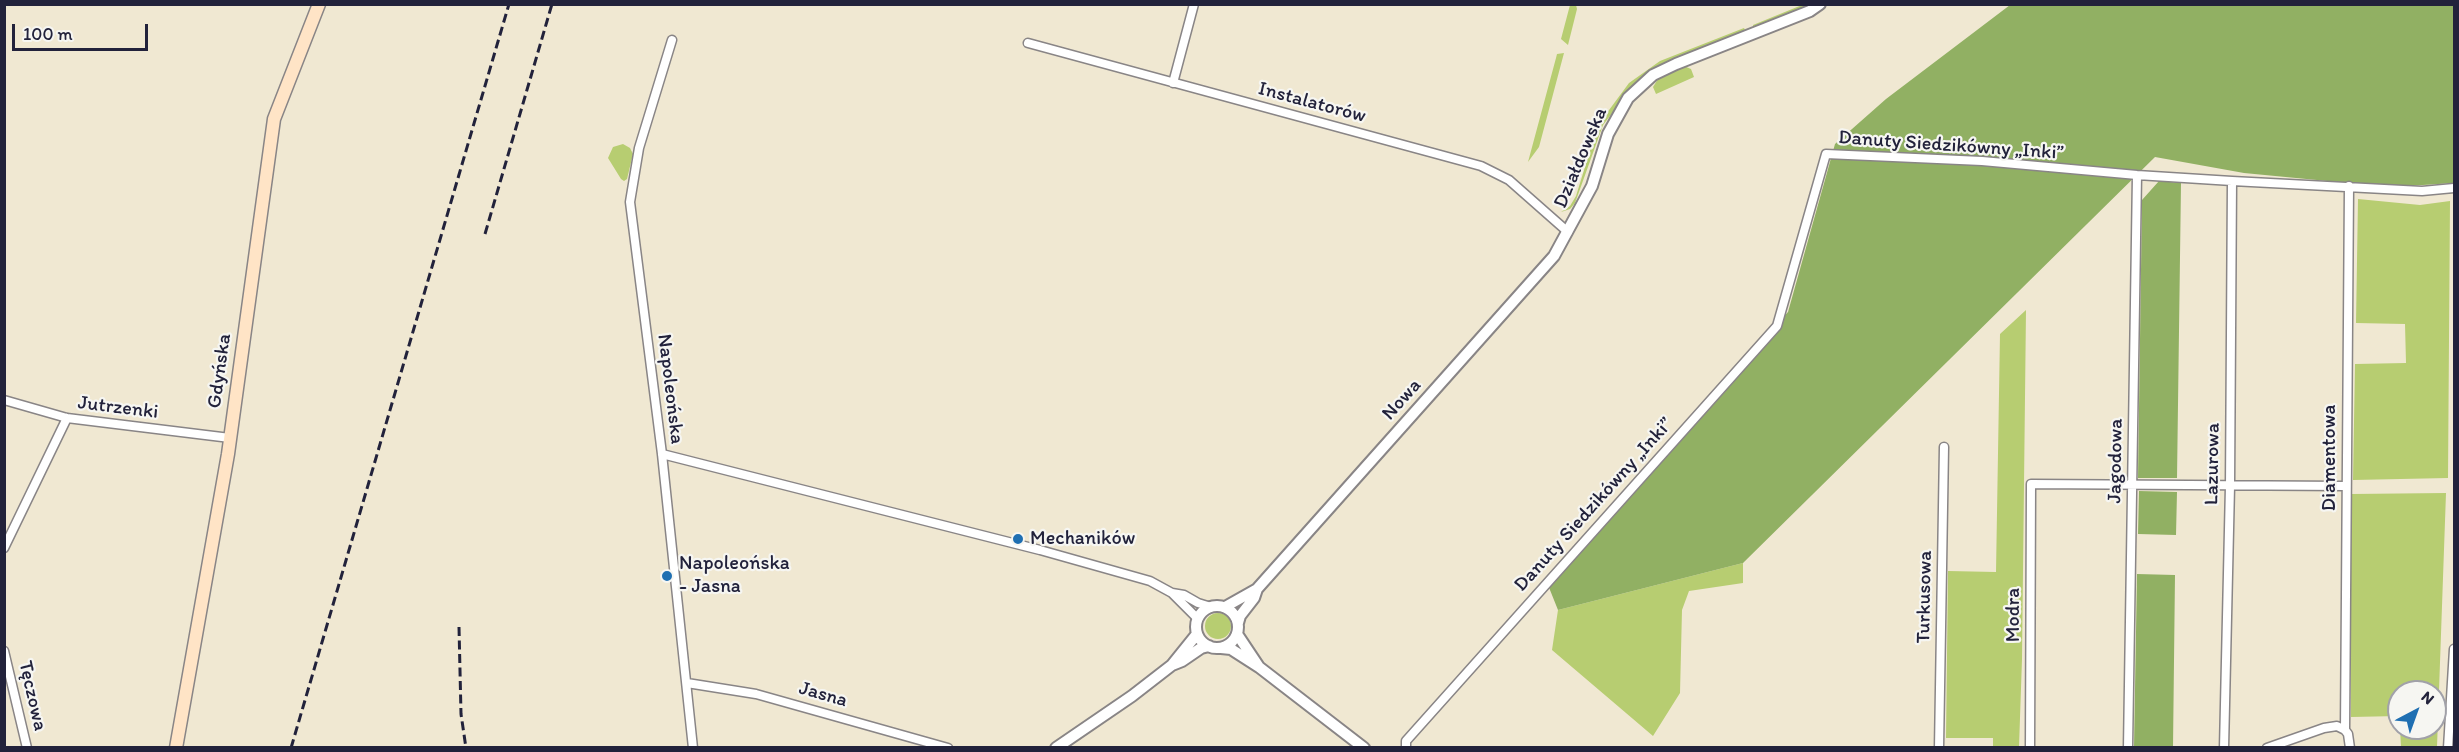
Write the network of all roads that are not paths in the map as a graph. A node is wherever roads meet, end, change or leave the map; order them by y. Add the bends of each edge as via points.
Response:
1 (319, 4) edge
2 (1194, 4) edge
3 (1820, 4) edge
4 (672, 40) dead end
5 (1028, 43) dead end
6 (1173, 83) junction
7 (2136, 175) junction
8 (2232, 181) junction
9 (2349, 186) junction
10 (2454, 188) edge
11 (1568, 232) junction
12 (4, 400) edge
13 (67, 418) junction
14 (230, 438) junction
15 (1944, 447) dead end
16 (662, 454) junction
17 (2132, 484) junction
18 (2230, 486) junction
19 (2346, 486) junction
20 (8, 532) edge
21 (4, 548) edge
22 (1257, 589) junction
23 (1172, 592) junction
24 (1211, 607) junction
25 (1225, 607) junction
26 (1197, 618) junction
27 (1238, 629) junction
28 (1197, 634) junction
29 (1209, 646) junction
30 (1221, 648) junction
31 (2454, 649) edge
32 (4, 651) edge
33 (1172, 664) junction
34 (1259, 667) junction
35 (687, 683) junction
36 (2345, 730) junction
37 (27, 747) edge
38 (176, 747) edge
39 (693, 747) edge
40 (948, 747) edge
41 (1056, 747) edge
42 (1364, 747) edge
43 (1406, 747) edge
44 (1939, 747) edge
45 (2030, 747) edge
46 (2128, 747) edge
47 (2224, 747) edge
48 (2266, 747) edge
49 (2350, 747) edge
50 (2448, 747) edge

1 - 14 main road, Gdyńska via 274,119
2 - 6 street
3 - 11 street, Działdowska via 1676,64 1640,86 1616,116 1592,186
4 - 16 street, Napoleońska via 639,148 630,202
5 - 6 street, Instalatorów
6 - 11 street, Instalatorów via 1481,166 1509,180
7 - 8 street, Danuty Siedzikówny „Inki”
7 - 17 street, Jagodowa
7 - 43 street, Danuty Siedzikówny „Inki” via 1982,161 1826,154 1777,326 1406,741
8 - 9 street, Danuty Siedzikówny „Inki”
8 - 18 street, Lazurowa
9 - 10 street, Danuty Siedzikówny „Inki” via 2422,191
9 - 19 street, Diamentowa
11 - 22 street, Nowa via 1538,275
12 - 13 street, Jutrzenki
13 - 14 street, Jutrzenki
13 - 20 street
14 - 38 main road, Gdyńska
15 - 44 street, Turkusowa
16 - 23 street via 1040,550 1150,581
16 - 35 street, Napoleońska
17 - 18 street
17 - 45 street, Modra via 2031,484
17 - 46 street, Jagodowa
18 - 19 street
18 - 47 street, Lazurowa
19 - 36 street, Diamentowa
20 - 21 street
22 - 25 street, Nowa
22 - 27 street, Nowa via 1240,616
23 - 24 street
23 - 26 street
24 - 25 street
24 - 26 street
25 - 27 street via 1233,614
26 - 28 street
27 - 30 street via 1232,642
27 - 34 street
28 - 29 street
28 - 33 street
29 - 30 street
29 - 33 street
30 - 34 street via 1231,649
31 - 50 street
32 - 37 street, Tęczowa
33 - 41 street
34 - 42 street
35 - 39 street, Napoleońska
35 - 40 street, Jasna via 756,694
36 - 48 street via 2337,726 2324,728
36 - 49 street, Diamentowa

